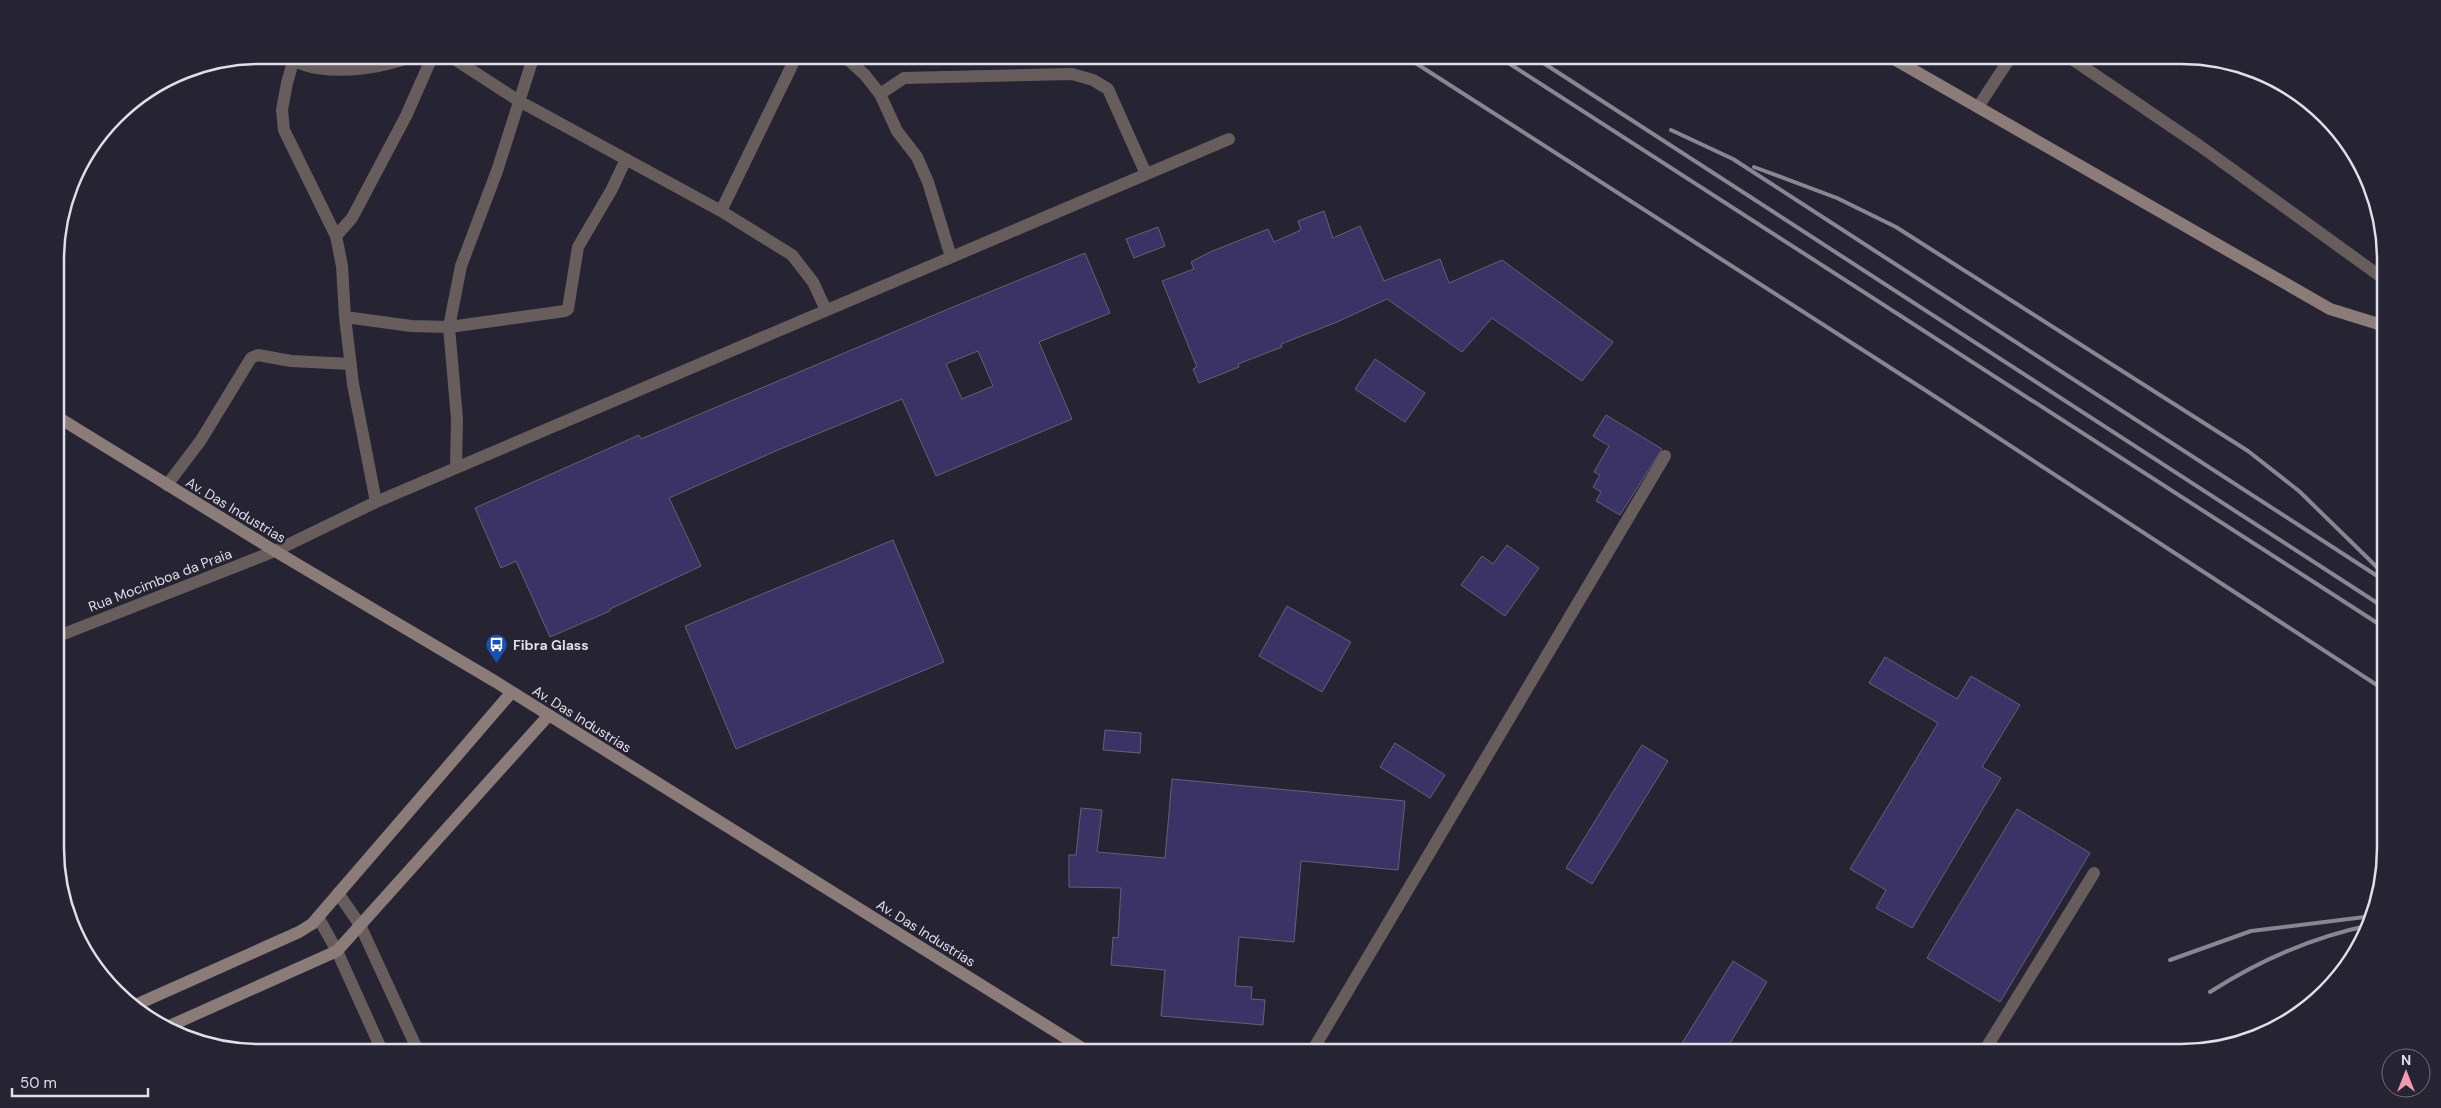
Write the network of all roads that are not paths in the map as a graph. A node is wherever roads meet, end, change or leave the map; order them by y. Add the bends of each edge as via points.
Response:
1 (288, 64) edge
2 (306, 64) edge
3 (394, 64) edge
4 (429, 64) edge
5 (462, 64) edge
6 (531, 64) edge
7 (793, 64) edge
8 (853, 64) edge
9 (1903, 64) edge
10 (2006, 64) edge
11 (2079, 64) edge
12 (880, 94) junction
13 (519, 101) junction
14 (1978, 107) junction
15 (1229, 139) dead end
16 (626, 159) junction
17 (1146, 174) junction
18 (721, 211) junction
19 (336, 236) junction
20 (951, 257) junction
21 (2377, 274) edge
22 (826, 310) junction
23 (344, 317) junction
24 (2377, 324) edge
25 (449, 327) junction
26 (351, 364) junction
27 (64, 421) edge
28 (1665, 456) dead end
29 (456, 468) junction
30 (167, 485) junction
31 (376, 502) junction
32 (275, 551) junction
33 (64, 634) edge
34 (511, 692) junction
35 (548, 716) junction
36 (2094, 874) dead end
37 (338, 893) junction
38 (318, 917) junction
39 (360, 925) junction
40 (337, 951) junction
41 (139, 1003) edge
42 (173, 1024) edge
43 (379, 1044) edge
44 (415, 1044) edge
45 (1076, 1044) edge
46 (1316, 1044) edge
47 (1990, 1044) edge

1 - 19 street via 282,110 284,130
2 - 3 street via 316,68 348,70
4 - 19 street via 406,116 356,210
5 - 13 street
6 - 13 street
7 - 18 street
8 - 12 street
9 - 14 street
10 - 14 street
11 - 21 street via 2200,146
12 - 17 street via 904,78 1072,74 1093,80 1108,89
12 - 20 street via 897,131 916,157 928,182
13 - 16 street
13 - 25 street via 461,266
14 - 24 street via 2330,309
15 - 17 street, Rua Mocimboa da Praia
16 - 18 street
16 - 25 street via 578,247 568,309 532,317
17 - 20 street, Rua Mocimboa da Praia
18 - 22 street via 792,255 813,282
19 - 23 street via 342,266
20 - 22 street, Rua Mocimboa da Praia
22 - 29 street, Rua Mocimboa da Praia
23 - 25 street via 411,326
23 - 26 street
25 - 29 street via 458,420
26 - 30 street via 291,361 258,355 251,358 201,440
26 - 31 street
27 - 30 street, Av. Das Industrias
28 - 46 street
29 - 31 street, Rua Mocimboa da Praia
30 - 32 street, Av. Das Industrias
31 - 32 street, Rua Mocimboa da Praia
32 - 33 street, Rua Mocimboa da Praia
32 - 34 street, Av. Das Industrias
34 - 35 street, Av. Das Industrias
34 - 37 street
35 - 39 street
35 - 45 street, Av. Das Industrias
36 - 47 street
37 - 38 street
37 - 39 street
38 - 40 street
38 - 41 street via 299,932
39 - 40 street
39 - 44 street
40 - 42 street
40 - 43 street

